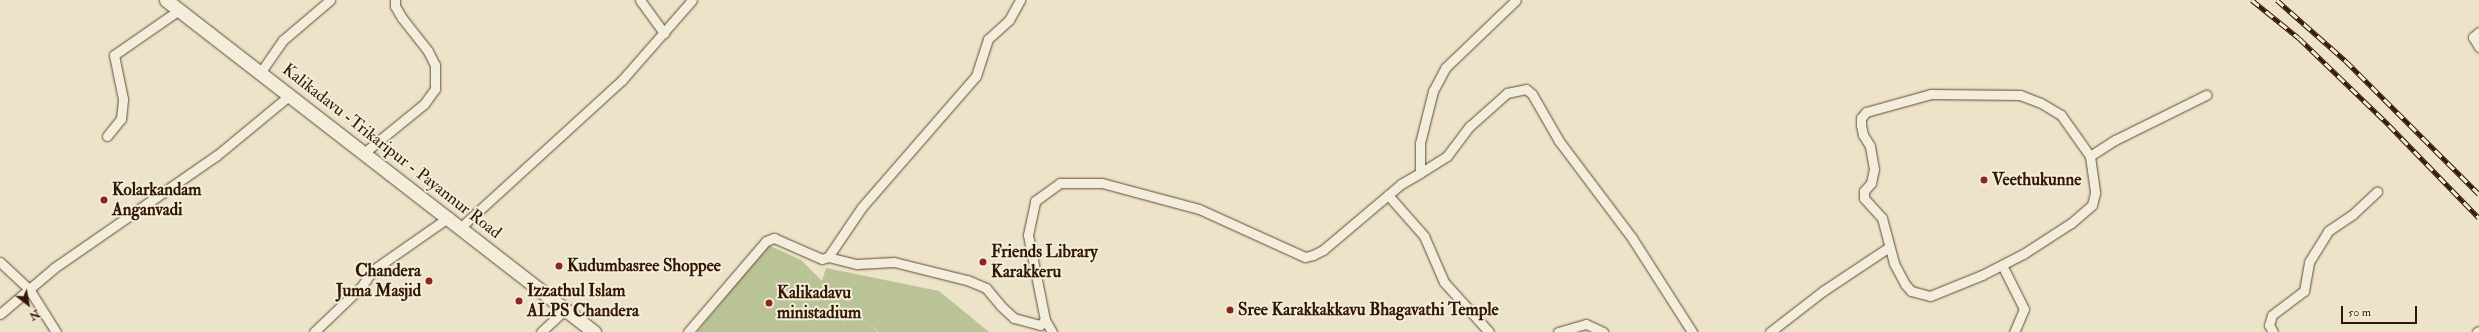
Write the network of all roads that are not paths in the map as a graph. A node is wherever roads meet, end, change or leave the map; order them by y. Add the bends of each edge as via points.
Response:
1 (166, 0) edge
2 (330, 0) edge
3 (395, 0) edge
4 (640, 0) edge
5 (692, 0) edge
6 (1020, 0) edge
7 (1516, 0) edge
8 (179, 10) junction
9 (2479, 32) edge
10 (664, 33) junction
11 (2479, 47) edge
12 (260, 73) junction
13 (290, 95) junction
14 (2206, 95) dead end
15 (107, 136) dead end
16 (365, 152) junction
17 (2090, 156) junction
18 (1420, 173) junction
19 (2377, 192) dead end
20 (1388, 195) junction
21 (449, 217) junction
22 (461, 227) junction
23 (1889, 247) junction
24 (828, 257) junction
25 (0, 262) edge
26 (2002, 265) junction
27 (29, 289) junction
28 (566, 309) junction
29 (0, 314) edge
30 (1045, 320) junction
31 (56, 332) edge
32 (314, 332) edge
33 (541, 332) edge
34 (594, 332) edge
35 (688, 332) edge
36 (1052, 332) edge
37 (1489, 332) edge
38 (1558, 332) edge
39 (1603, 332) edge
40 (1689, 332) edge
41 (1770, 332) edge
42 (2014, 332) edge
43 (2273, 332) edge

1 - 8 main road, Kalikadavu -Trikaripur - Payannur Road
2 - 12 street via 283,40
3 - 16 street via 395,6 402,18 428,51 435,65 435,89 424,104
4 - 10 street
5 - 10 street
6 - 24 street via 1010,20 988,39 976,76 862,207
7 - 18 street via 1445,68 1433,91 1420,143
8 - 12 main road, Kalikadavu -Trikaripur - Payannur Road
8 - 15 street via 114,55 123,99 121,119
9 - 11 street via 2473,37
10 - 22 street via 622,80
12 - 13 main road, Kalikadavu -Trikaripur - Payannur Road
13 - 16 main road, Kalikadavu -Trikaripur - Payannur Road
13 - 27 street via 216,156 54,268
14 - 17 street via 2115,140
16 - 21 main road, Kalikadavu -Trikaripur - Payannur Road
17 - 23 street via 2061,115 2040,102 2020,95 1932,94 1866,112 1861,118 1861,125 1863,135 1870,146 1874,169 1871,183 1864,191 1864,198 1882,218
17 - 26 street via 2095,193 2092,205 2071,223
18 - 20 street
18 - 40 street via 1447,156 1470,126 1507,93 1526,88 1560,141 1632,238
19 - 43 street via 2353,214 2328,231 2309,262 2304,291 2272,315 2269,325
20 - 30 street via 1323,250 1305,257 1199,209 1102,183 1060,183 1035,201 1028,235
20 - 37 street via 1424,236 1444,282
21 - 22 main road, Kalikadavu -Trikaripur - Payannur Road
21 - 32 street via 373,270 361,288
22 - 28 main road, Kalikadavu -Trikaripur - Payannur Road
23 - 26 street via 1905,284 1911,291 1921,295 1934,295
23 - 41 street via 1823,291
24 - 30 street via 857,264 894,262 967,280 986,288 1014,318 1040,325
24 - 35 street via 822,259 774,238 766,241
25 - 27 street
26 - 42 street via 2024,309
27 - 29 street
27 - 31 street
28 - 33 street
28 - 34 main road, Kalikadavu -Trikaripur - Payannur Road
30 - 36 street
38 - 39 street via 1586,324

